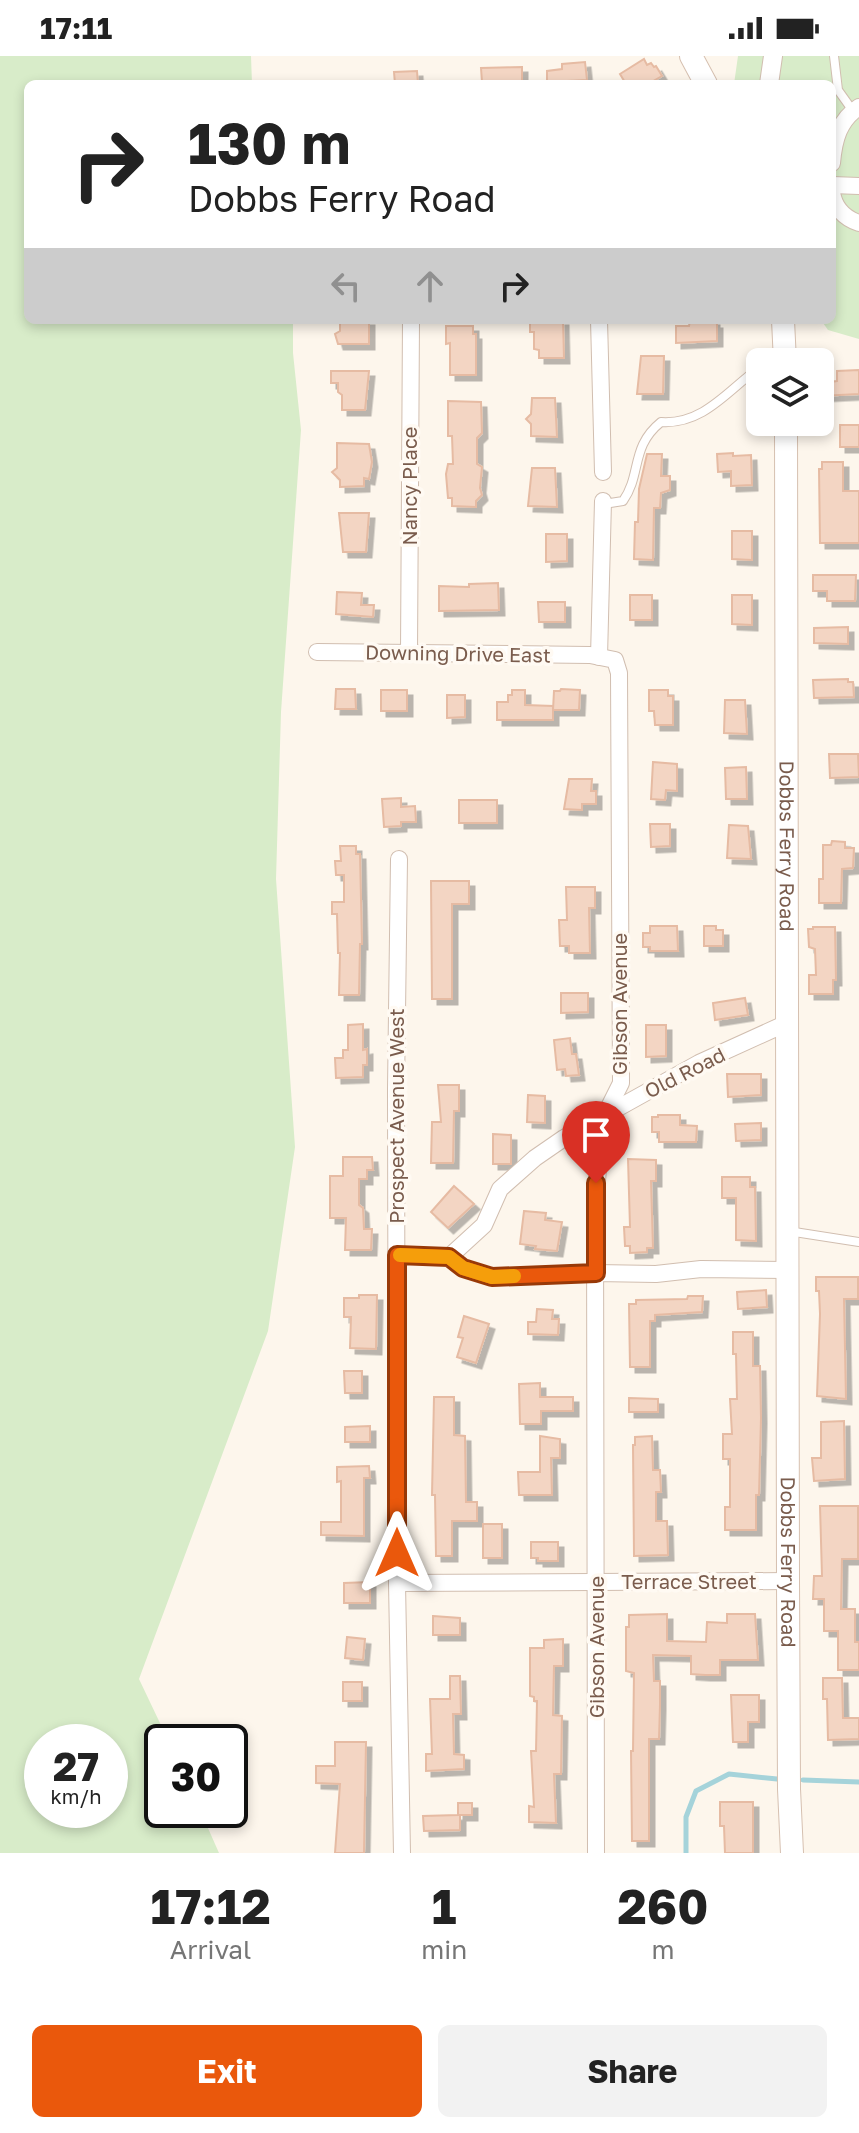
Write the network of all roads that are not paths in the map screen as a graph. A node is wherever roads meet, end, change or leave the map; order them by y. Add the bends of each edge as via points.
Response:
1 (691, 56) edge
2 (773, 56) edge
3 (834, 56) edge
4 (704, 80) edge
5 (770, 80) edge
6 (856, 109) edge
7 (836, 138) edge
8 (836, 185) edge
9 (859, 186) edge
10 (836, 206) edge
11 (859, 223) edge
12 (411, 324) edge
13 (599, 324) edge
14 (783, 324) edge
15 (783, 348) edge
16 (746, 380) edge
17 (786, 436) edge
18 (603, 472) dead end
19 (603, 503) joint
20 (317, 652) dead end
21 (409, 653) junction
22 (599, 657) junction
23 (399, 859) dead end
24 (787, 1023) junction
25 (604, 1116) junction
26 (787, 1231) junction
27 (859, 1242) edge
28 (397, 1255) junction
29 (449, 1257) junction
30 (788, 1270) junction
31 (596, 1273) junction
32 (788, 1581) junction
33 (397, 1583) junction
34 (597, 1583) junction
35 (402, 1853) edge
36 (596, 1853) edge
37 (792, 1853) edge

1 - 4 main road
2 - 5 street
3 - 6 lane via 838,90
6 - 7 street via 844,119
8 - 9 street
10 - 11 street
12 - 21 street, Nancy Place
13 - 18 street
14 - 15 main road
16 - 19 lane via 720,403 652,428 623,501
17 - 24 main road, Dobbs Ferry Road
19 - 22 street
20 - 21 street, Downing Drive East
21 - 22 street, Downing Drive East
22 - 25 street, Gibson Avenue via 615,660 619,673 621,1083
23 - 28 street, Prospect Avenue West
24 - 25 street, Old Road via 699,1063
24 - 26 main road, Dobbs Ferry Road
25 - 29 street, Old Road via 545,1152 500,1189 484,1225
25 - 31 street, Gibson Avenue via 595,1205
26 - 27 lane
26 - 30 main road, Dobbs Ferry Road
28 - 29 street
28 - 33 street, Prospect Avenue West
29 - 31 street via 463,1268 492,1277
30 - 31 street
30 - 32 main road, Dobbs Ferry Road
31 - 34 street, Gibson Avenue
32 - 34 street, Terrace Street
32 - 37 main road, Dobbs Ferry Road
33 - 34 street, Terrace Street
33 - 35 street, Prospect Avenue West
34 - 36 street, Gibson Avenue

